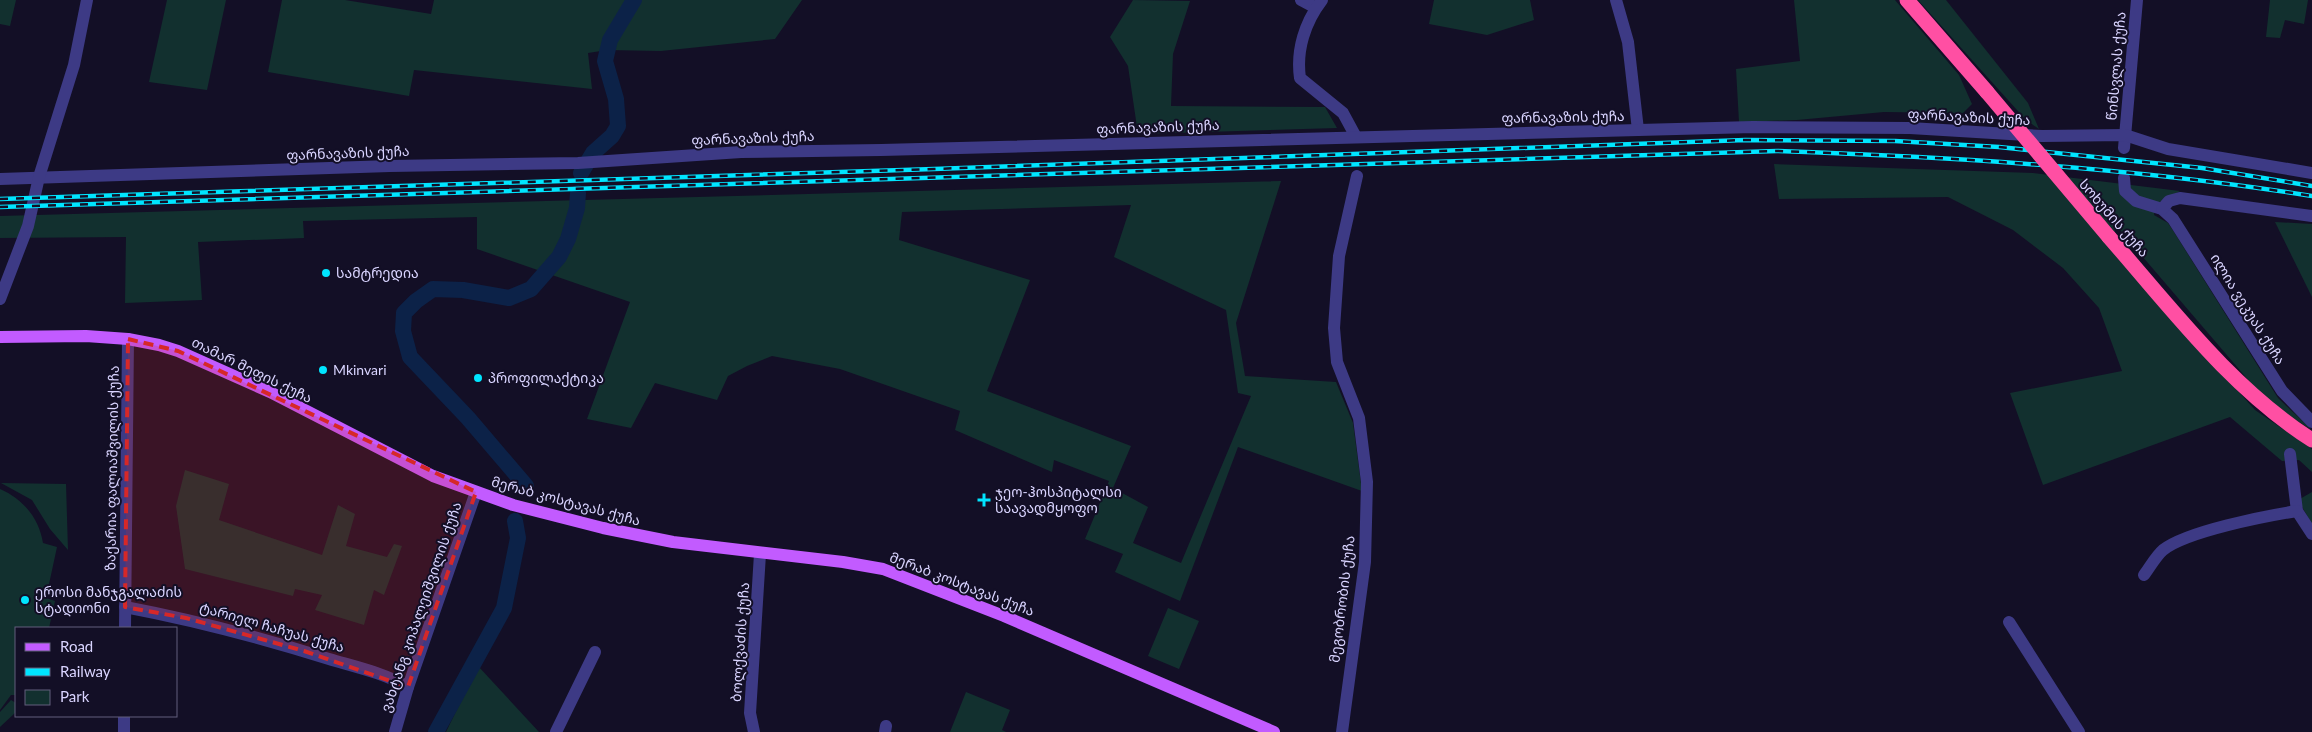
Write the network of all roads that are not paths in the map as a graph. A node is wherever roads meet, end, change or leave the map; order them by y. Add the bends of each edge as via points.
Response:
1 (87, 0) edge
2 (1301, 0) edge
3 (1616, 0) edge
4 (1907, 0) edge
5 (2137, 0) edge
6 (1319, 4) edge
7 (1638, 130) junction
8 (1356, 137) junction
9 (2125, 141) junction
10 (2312, 173) edge
11 (1357, 176) dead end
12 (39, 177) junction
13 (2124, 178) dead end
14 (0, 179) edge
15 (2162, 209) junction
16 (2312, 216) edge
17 (0, 299) edge
18 (0, 337) edge
19 (128, 339) junction
20 (2312, 422) edge
21 (2312, 440) edge
22 (2290, 454) dead end
23 (476, 492) junction
24 (2297, 511) junction
25 (2312, 534) edge
26 (760, 554) junction
27 (2144, 575) dead end
28 (125, 606) junction
29 (2009, 622) dead end
30 (125, 627) edge
31 (595, 652) dead end
32 (408, 687) junction
33 (124, 717) edge
34 (1270, 731) edge
35 (124, 732) edge
36 (396, 732) edge
37 (556, 732) edge
38 (754, 732) edge
39 (1342, 732) edge
40 (2079, 732) edge

1 - 12 street via 74,65
2 - 6 street
3 - 7 street via 1628,42
4 - 21 highway, სოხუმის ქუჩა, bridge via 2232,376 2273,413
5 - 9 street, წინსვლას ქუჩა
6 - 8 street via 1311,14 1300,49 1300,78 1342,113
7 - 8 street, ფარნავაზის ქუჩა
7 - 9 street, ფარნავაზის ქუჩა via 1910,128
8 - 12 street, ფარნავაზის ქუჩა via 742,152 578,163
9 - 10 street, ფარნავაზის ქუჩა
11 - 39 street, მეგობრობის ქუჩა via 1339,256 1334,328 1337,362 1359,418 1367,482 1364,562
12 - 14 street, ფარნავაზის ქუჩა
12 - 17 street via 28,226
13 - 15 street via 2125,191 2136,201
15 - 16 street via 2169,201 2180,198
15 - 20 street, ილია ვეკუას ქუჩა via 2173,220 2282,391
18 - 19 main road, თამარ მეფის ქუჩა
19 - 23 main road, თამარ მეფის ქუჩა via 178,350 270,392 417,469
19 - 28 street, ზაქარია ფალიაშვილის ქუჩა
22 - 24 street
23 - 26 main road, მერაბ კოსტავას ქუჩა via 513,505 610,529
23 - 32 street, ვახტანგ კოპალეიშვილის ქუჩა
24 - 25 street
24 - 27 street via 2265,516 2184,539 2162,550
26 - 34 main road, მერაბ კოსტავას ქუჩა via 884,569 1004,616
26 - 38 street, ბოლქვაძის ქუჩა via 750,713
28 - 30 street, ზაქარია ფალიაშვილის ქუჩა
28 - 32 street, ტარიელ ჩაჩუას ქუჩა via 186,618 304,651 382,675
29 - 40 street
31 - 37 street
32 - 36 street, ვახტანგ კოპალეიშვილის ქუჩა
33 - 35 street

